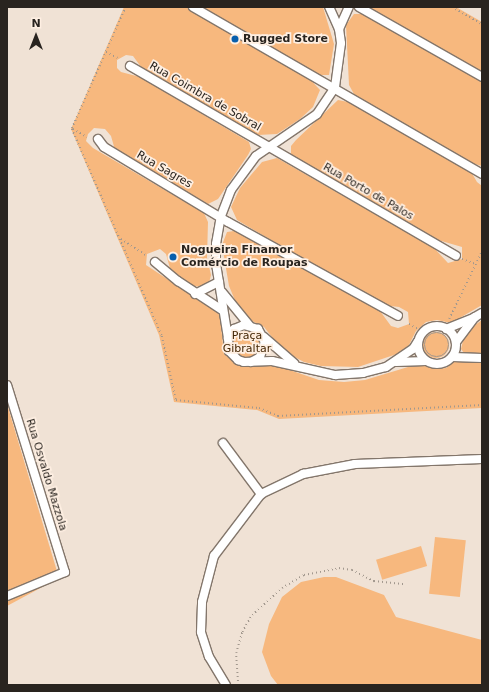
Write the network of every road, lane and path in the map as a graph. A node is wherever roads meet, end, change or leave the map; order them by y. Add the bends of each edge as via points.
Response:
1 (193, 7) edge
2 (329, 7) edge
3 (349, 7) edge
4 (359, 7) edge
5 (452, 7) edge
6 (482, 24) edge
7 (339, 29) junction
8 (106, 52) dead end
9 (118, 58) dead end
10 (130, 66) dead end
11 (482, 77) edge
12 (335, 87) junction
13 (72, 129) dead end
14 (87, 136) dead end
15 (98, 139) dead end
16 (269, 148) junction
17 (482, 174) edge
18 (221, 216) junction
19 (120, 238) dead end
20 (482, 251) edge
21 (147, 256) dead end
22 (459, 258) joint
23 (155, 262) dead end
24 (476, 264) junction
25 (219, 282) junction
26 (222, 292) junction
27 (195, 294) junction
28 (222, 310) junction
29 (479, 315) edge
30 (398, 316) dead end
31 (409, 324) dead end
32 (249, 325) junction
33 (447, 325) junction
34 (418, 329) dead end
35 (428, 336) joint
36 (264, 337) junction
37 (228, 338) junction
38 (418, 341) junction
39 (456, 342) junction
40 (452, 357) junction
41 (482, 358) edge
42 (426, 361) junction
43 (251, 362) junction
44 (395, 362) junction
45 (294, 364) junction
46 (7, 385) edge
47 (223, 443) dead end
48 (482, 459) edge
49 (261, 494) junction
50 (405, 584) dead end
51 (7, 596) edge
52 (226, 685) edge
53 (238, 685) edge

1 - 12 street
2 - 7 street
3 - 7 street
4 - 11 street
5 - 6 path
7 - 12 street via 340,67
8 - 9 path
10 - 16 street, Rua Coimbra de Sobral
12 - 16 street via 317,114
12 - 17 street via 351,99
13 - 14 path
15 - 18 street, Rua Sagres via 104,147
16 - 18 street via 256,156 244,171 231,190
16 - 22 street, Rua Porto de Palos
18 - 25 street via 216,244
18 - 30 street, Rua Sagres
19 - 21 path
20 - 24 path
22 - 24 path
23 - 27 street
24 - 33 path
25 - 26 street
25 - 27 street
26 - 28 street
26 - 32 street
27 - 28 street
28 - 37 street
29 - 33 street
29 - 39 street
31 - 34 path
32 - 36 street via 258,329
32 - 37 street via 238,326
33 - 38 street via 432,327 423,332
33 - 39 street
35 - 35 path via 440,334 448,341 446,352 437,358 429,355 425,349
36 - 43 street via 263,352
36 - 45 street
37 - 43 street via 227,345 233,356 238,360
38 - 42 street via 419,352
38 - 44 street
39 - 40 street
40 - 41 street
40 - 42 street via 440,364
42 - 44 street
43 - 45 street
44 - 45 street via 363,373 335,375
46 - 51 street, Rua Osvaldo Mazzola via 65,572
47 - 49 street
48 - 49 street via 355,464 303,474
49 - 52 street via 214,556 202,602 201,632 209,657
50 - 53 path via 374,581 352,570 339,568 304,575 282,588 252,615 242,632 236,653

